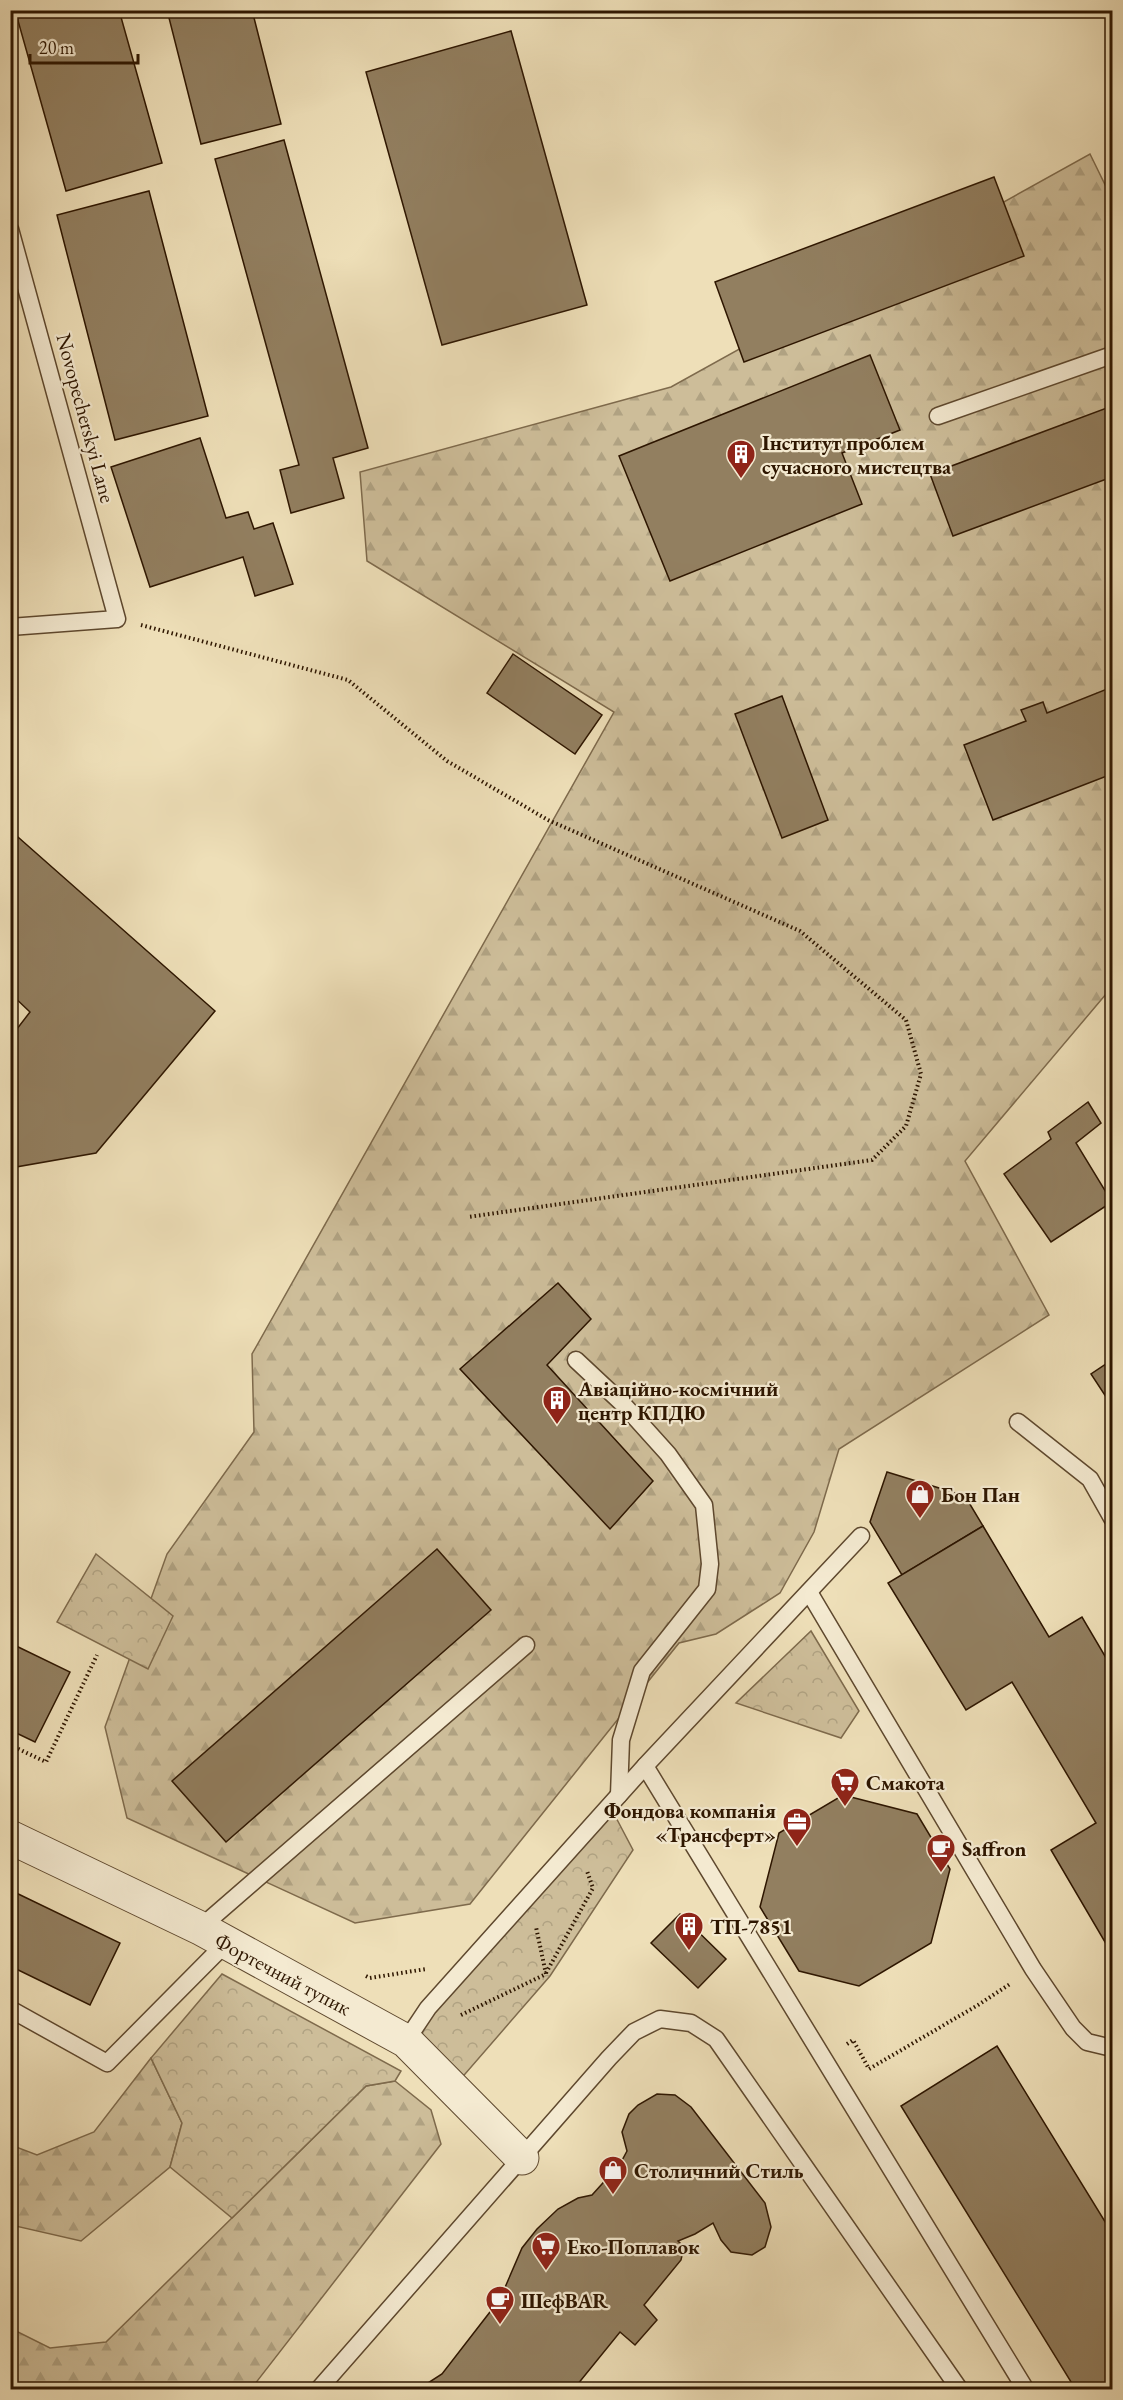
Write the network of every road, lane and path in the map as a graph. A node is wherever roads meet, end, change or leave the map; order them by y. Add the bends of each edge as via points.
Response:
1 (10, 229) edge
2 (1113, 355) edge
3 (938, 416) dead end
4 (117, 619) junction
5 (10, 627) edge
6 (468, 1217) dead end
7 (576, 1360) dead end
8 (1018, 1422) dead end
9 (1113, 1518) edge
10 (861, 1536) dead end
11 (809, 1592) junction
12 (526, 1645) dead end
13 (97, 1655) dead end
14 (10, 1745) edge
15 (645, 1766) junction
16 (619, 1795) junction
17 (10, 1837) edge
18 (584, 1860) dead end
19 (535, 1921) dead end
20 (213, 1936) junction
21 (471, 1962) junction
22 (1033, 1969) junction
23 (359, 1973) dead end
24 (546, 1974) junction
25 (10, 2009) edge
26 (460, 2015) dead end
27 (853, 2040) dead end
28 (406, 2042) junction
29 (1113, 2048) edge
30 (522, 2158) junction
31 (318, 2390) edge
32 (960, 2390) edge
33 (1026, 2390) edge

1 - 4 lane, Novopecherskyi Lane
2 - 3 lane
4 - 5 lane
4 - 6 path via 348,680 447,761 548,820 800,931 906,1020 921,1074 906,1126 872,1160
7 - 16 lane via 668,1454 704,1505 710,1564 706,1589 642,1671 621,1740
8 - 9 lane via 1090,1479
10 - 11 lane
11 - 15 lane
11 - 22 lane
12 - 20 lane
13 - 14 path via 46,1762
15 - 16 lane
15 - 33 lane
16 - 21 lane
17 - 20 street, Фортечний тупик
18 - 24 path via 593,1888
19 - 24 path
20 - 25 lane via 107,2063
20 - 28 street, Фортечний тупик
21 - 23 path via 370,1978
21 - 28 lane via 428,2008
22 - 27 path via 868,2069
22 - 29 lane via 1087,2042
24 - 26 path
28 - 30 street, Фортечний тупик
30 - 31 lane
30 - 32 lane via 634,2032 660,2019 691,2022 716,2039

